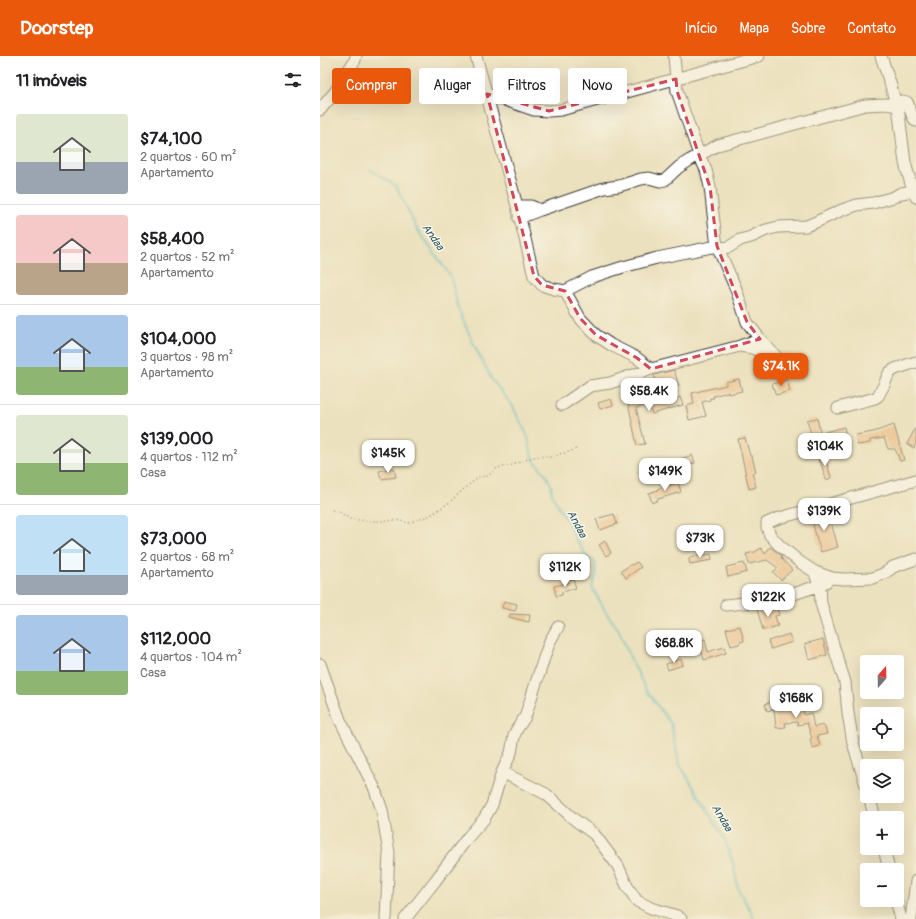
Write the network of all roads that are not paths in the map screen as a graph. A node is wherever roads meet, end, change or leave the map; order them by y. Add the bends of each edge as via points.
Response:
1 (356, 56) edge
2 (476, 56) edge
3 (674, 56) edge
4 (759, 56) edge
5 (881, 56) edge
6 (676, 79) junction
7 (487, 94) junction
8 (907, 103) edge
9 (320, 110) edge
10 (916, 121) edge
11 (699, 155) junction
12 (915, 193) edge
13 (517, 206) junction
14 (540, 210) junction
15 (520, 218) junction
16 (717, 246) junction
17 (565, 291) junction
18 (760, 339) junction
19 (740, 346) junction
20 (916, 362) edge
21 (651, 370) junction
22 (562, 405) dead end
23 (838, 408) dead end
24 (916, 480) edge
25 (916, 558) edge
26 (815, 572) junction
27 (832, 578) junction
28 (820, 585) junction
29 (726, 605) dead end
30 (558, 627) dead end
31 (320, 664) edge
32 (860, 766) edge
33 (502, 772) junction
34 (916, 881) edge
35 (898, 907) edge
36 (386, 919) edge
37 (405, 919) edge
38 (681, 919) edge
39 (901, 919) edge
40 (911, 919) edge

1 - 9 street via 335,92
2 - 7 street
3 - 6 street
4 - 6 street
5 - 8 street via 894,97
6 - 7 street via 549,111 534,110
6 - 11 street via 677,91
7 - 13 street
8 - 10 street
8 - 11 street via 864,105 718,145
8 - 12 street via 904,163
11 - 14 street via 679,167 665,180 641,179 604,188
11 - 16 street via 710,188
12 - 16 street via 901,193 873,203 857,205 806,226 766,230 729,247
13 - 14 street via 532,206
13 - 15 street
14 - 15 street
15 - 17 street via 534,276 542,285
16 - 17 street via 623,267 592,277
16 - 18 street via 747,322
17 - 21 street via 580,318 596,335 637,358
18 - 19 street
18 - 19 street via 780,361 752,348
19 - 21 street
20 - 23 street via 889,373 875,398
21 - 22 street via 610,383 590,386
24 - 26 street via 776,518 767,523 770,535 779,545
25 - 27 street via 873,578
26 - 27 street
26 - 28 street
27 - 28 street
28 - 29 street via 780,599
28 - 32 street via 821,604 845,682 853,743
30 - 33 street via 550,641 525,717 514,736 511,753
31 - 36 street via 340,720 374,787 382,810 389,852
33 - 37 street via 492,805 484,819
33 - 38 street via 546,794 594,834 618,866 637,901
34 - 40 street
35 - 39 street

